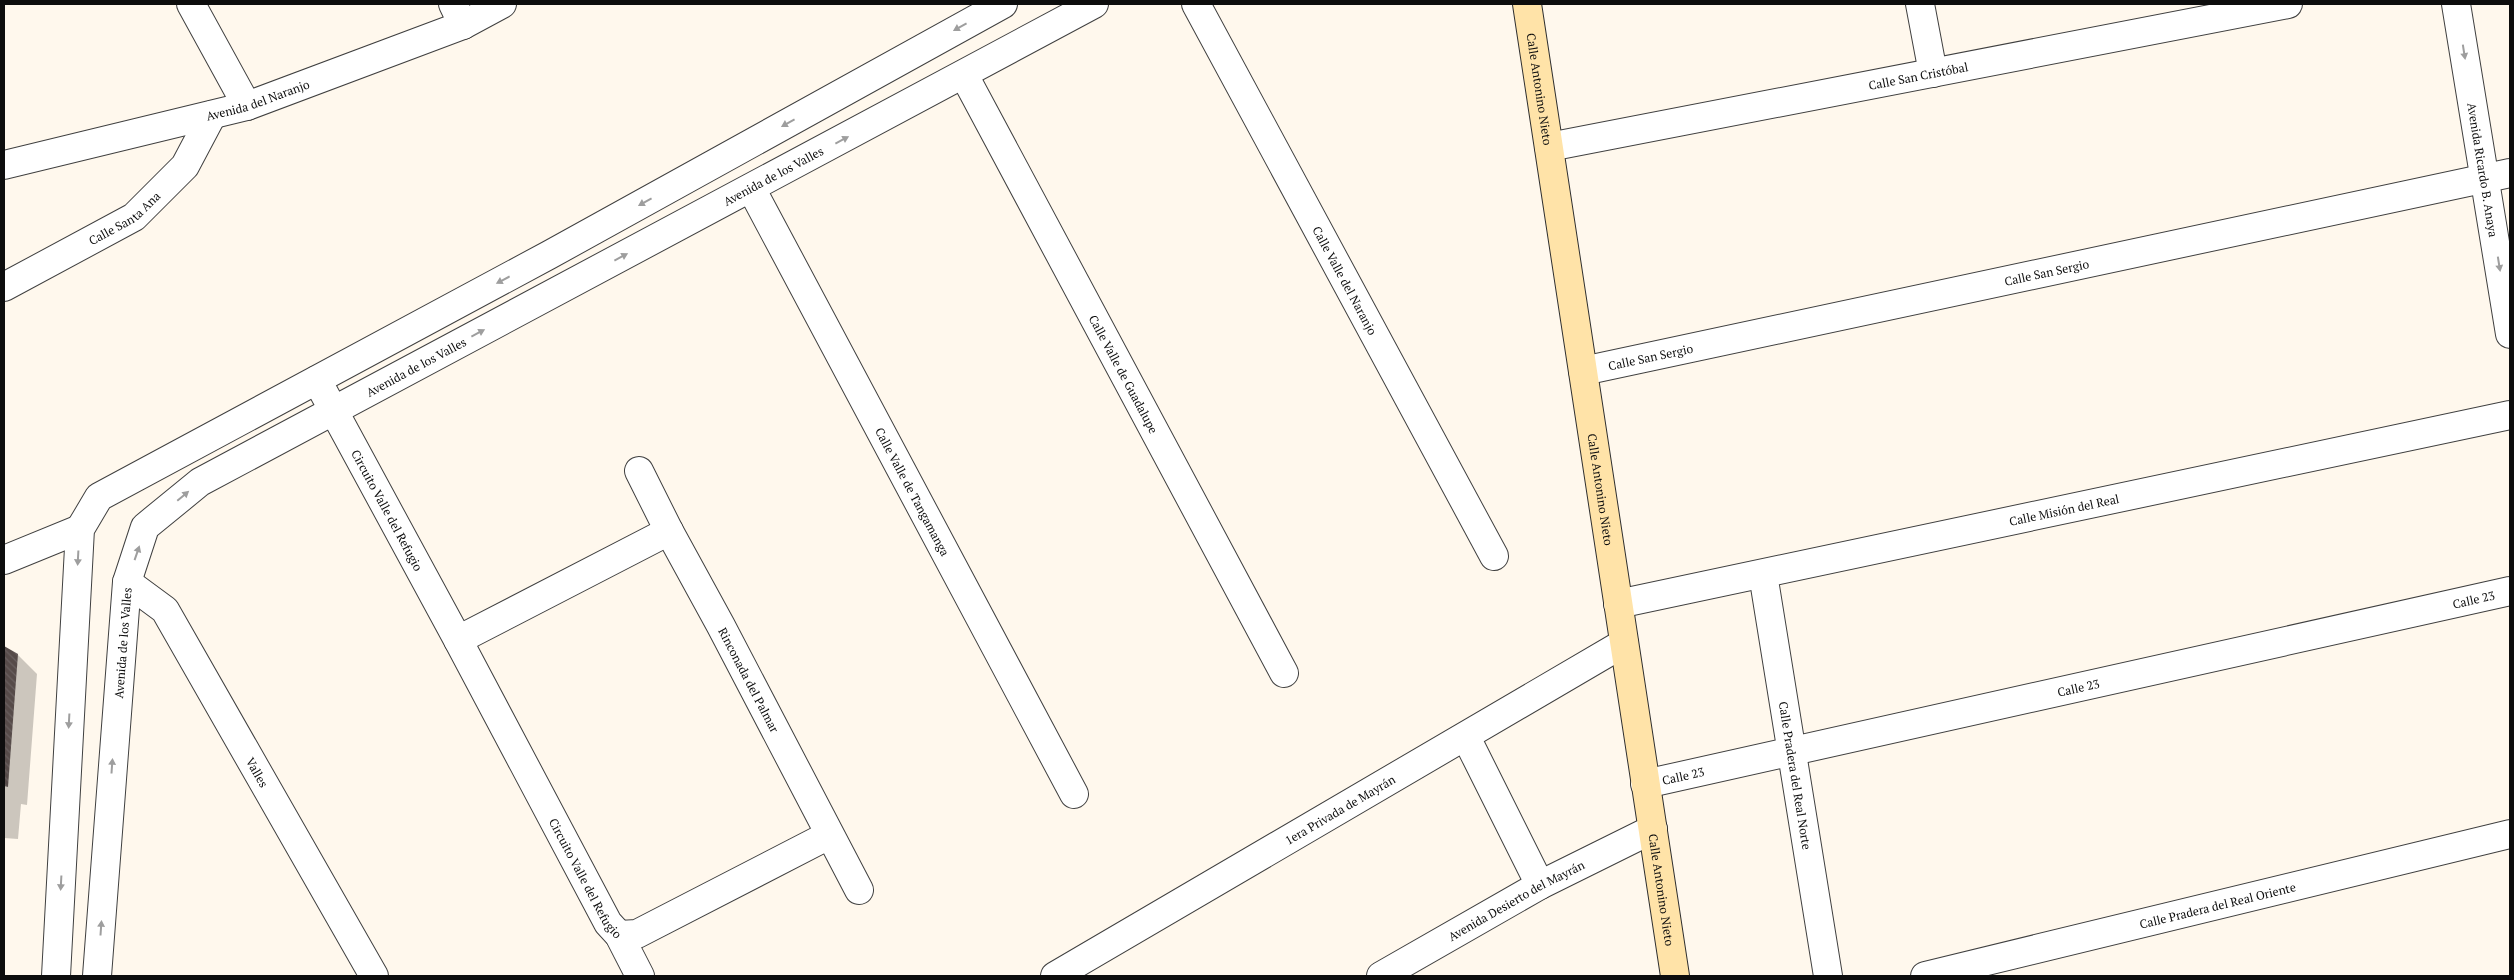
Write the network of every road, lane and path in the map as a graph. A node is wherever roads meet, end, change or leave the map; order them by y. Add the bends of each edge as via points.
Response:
1 (191, 4) edge
2 (502, 4) edge
3 (1003, 4) edge
4 (1094, 4) edge
5 (1196, 4) edge
6 (1527, 4) edge
7 (1920, 4) edge
8 (2288, 4) edge
9 (2456, 4) edge
10 (1062, 11) edge
11 (458, 14) edge
12 (1933, 73) junction
13 (964, 75) junction
14 (247, 106) junction
15 (212, 115) junction
16 (1548, 147) junction
17 (4, 165) edge
18 (2497, 175) edge
19 (751, 188) junction
20 (549, 255) junction
21 (567, 285) junction
22 (4, 287) edge
23 (2510, 334) edge
24 (1583, 371) junction
25 (317, 380) junction
26 (332, 411) junction
27 (2510, 415) edge
28 (640, 470) dead end
29 (80, 529) junction
30 (669, 531) junction
31 (1494, 556) dead end
32 (4, 560) edge
33 (1764, 574) junction
34 (127, 582) junction
35 (2510, 591) edge
36 (1618, 604) junction
37 (458, 640) junction
38 (1624, 643) junction
39 (1284, 673) dead end
40 (1466, 737) junction
41 (1792, 752) junction
42 (1645, 784) junction
43 (1074, 794) dead end
44 (1652, 829) junction
45 (2510, 834) edge
46 (829, 835) junction
47 (1540, 885) junction
48 (859, 890) dead end
49 (619, 935) junction
50 (56, 976) edge
51 (97, 976) edge
52 (374, 976) edge
53 (640, 976) edge
54 (1055, 976) edge
55 (1381, 976) edge
56 (1675, 976) edge
57 (1828, 976) edge
58 (1925, 976) edge

1 - 14 street
2 - 11 street, Avenida del Naranjo
3 -> 20 street
4 - 10 street, Avenida de los Valles
5 - 31 street, Calle Valle del Naranjo
6 - 16 main road, Calle Antonino Nieto
7 - 12 street
8 - 12 street, Calle San Cristóbal
9 -> 18 street, Avenida Ricardo B. Anaya
10 - 13 street, Avenida de los Valles
11 - 14 street, Avenida del Naranjo
12 - 16 street, Calle San Cristóbal
19 -> 13 street, Avenida de los Valles
13 - 39 street, Calle Valle de Guadalupe
14 - 15 street, Avenida del Naranjo
15 - 17 street, Avenida del Naranjo
15 - 22 street, Calle Santa Ana via 185,166 134,217
16 - 24 main road, Calle Antonino Nieto
18 -> 23 street, Avenida Ricardo B. Anaya
18 - 24 street, Calle San Sergio
21 -> 19 street, Avenida de los Valles
19 - 43 street, Calle Valle de Tangamanga
20 - 21 street
20 -> 25 street
26 -> 21 street, Avenida de los Valles
24 - 36 main road, Calle Antonino Nieto
25 - 26 street, Circuito Valle del Refugio
25 - 29 street via 99,497
34 -> 26 street, Avenida de los Valles via 145,527 152,521 200,482
26 - 37 street, Circuito Valle del Refugio
27 - 33 street, Calle Misión del Real
28 - 30 street, Rinconada del Palmar
29 - 32 street
29 -> 50 street
30 - 37 street
30 - 46 street, Rinconada del Palmar
33 - 36 street, Calle Misión del Real
33 - 41 street, Calle Pradera del Real Norte
51 -> 34 street, Avenida de los Valles
34 - 52 street, Valles via 165,610
35 - 41 street, Calle 23
36 - 38 main road, Calle Antonino Nieto
37 - 49 street, Circuito Valle del Refugio via 608,923
38 - 40 street, 1era Privada de Mayrán
38 - 42 main road, Calle Antonino Nieto
40 - 47 street
40 - 54 street, 1era Privada de Mayrán
41 - 42 street, Calle 23
41 - 57 street, Calle Pradera del Real Norte
42 - 44 main road, Calle Antonino Nieto
44 - 47 street, Avenida Desierto del Mayrán
44 - 56 main road, Calle Antonino Nieto
45 - 58 street, Calle Pradera del Real Oriente
46 - 48 street, Rinconada del Palmar
46 - 49 street, Circuito Valle del Refugio via 637,934
47 - 55 street, Avenida Desierto del Mayrán
49 - 53 street

